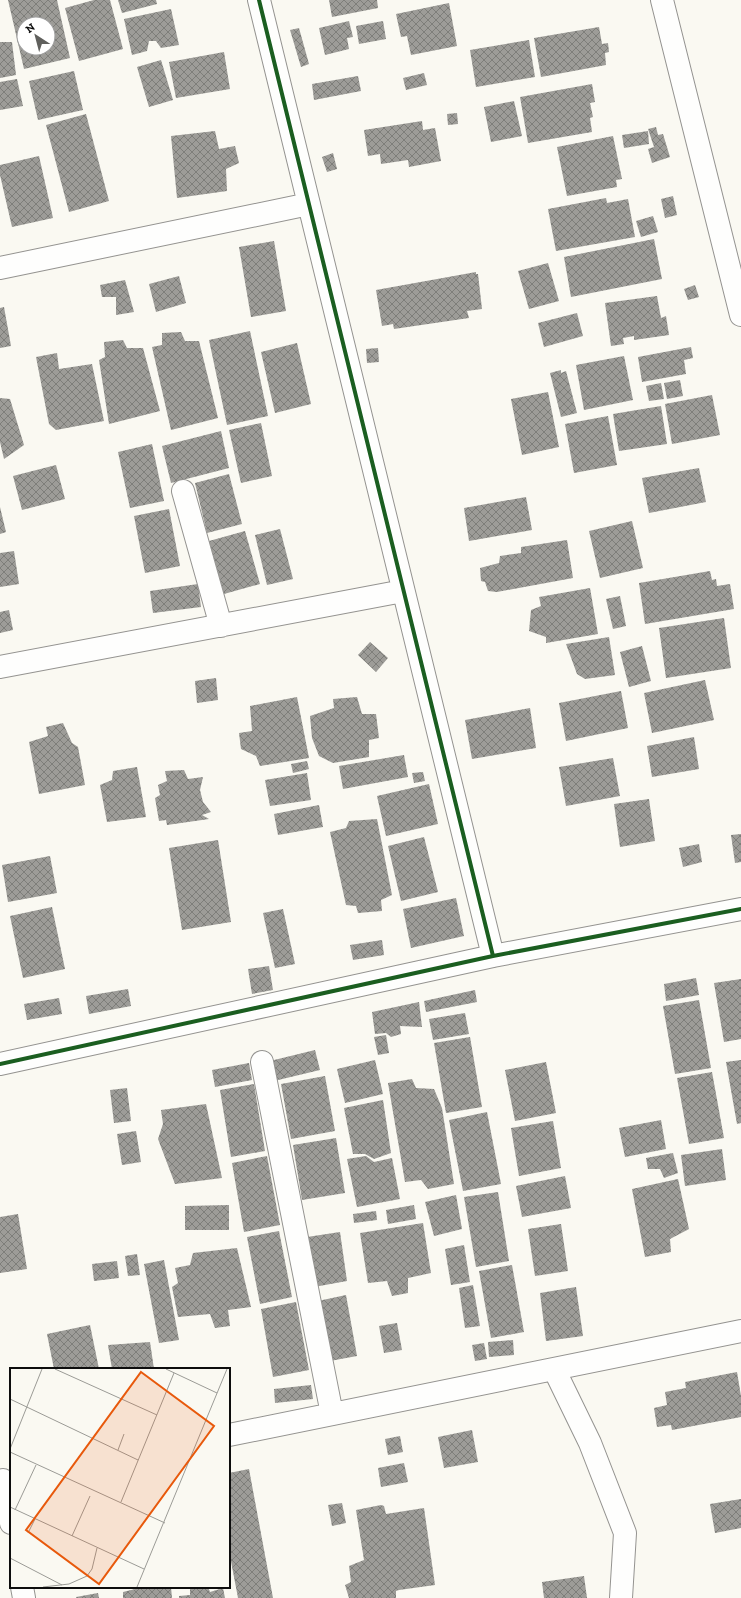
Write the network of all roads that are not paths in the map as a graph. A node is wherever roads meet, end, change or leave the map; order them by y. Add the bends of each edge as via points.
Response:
1 (259, 0) edge
2 (662, 0) edge
3 (309, 204) junction
4 (0, 268) edge
5 (741, 315) edge
6 (183, 491) dead end
7 (403, 591) junction
8 (221, 626) junction
9 (0, 667) edge
10 (741, 909) edge
11 (493, 956) junction
12 (262, 1062) dead end
13 (0, 1064) edge
14 (741, 1331) edge
15 (554, 1369) junction
16 (332, 1414) junction
17 (230, 1435) edge
18 (5, 1480) edge
19 (10, 1516) edge
20 (22, 1588) edge
21 (24, 1598) edge
22 (622, 1598) edge

1 - 3 street
2 - 5 street
3 - 4 street
3 - 7 street
6 - 8 street
7 - 8 street
7 - 11 street
8 - 9 street
10 - 11 street
11 - 13 street
12 - 16 street
14 - 15 street
15 - 16 street
15 - 22 street via 590,1443 625,1533
16 - 17 street
18 - 19 street
20 - 21 street

